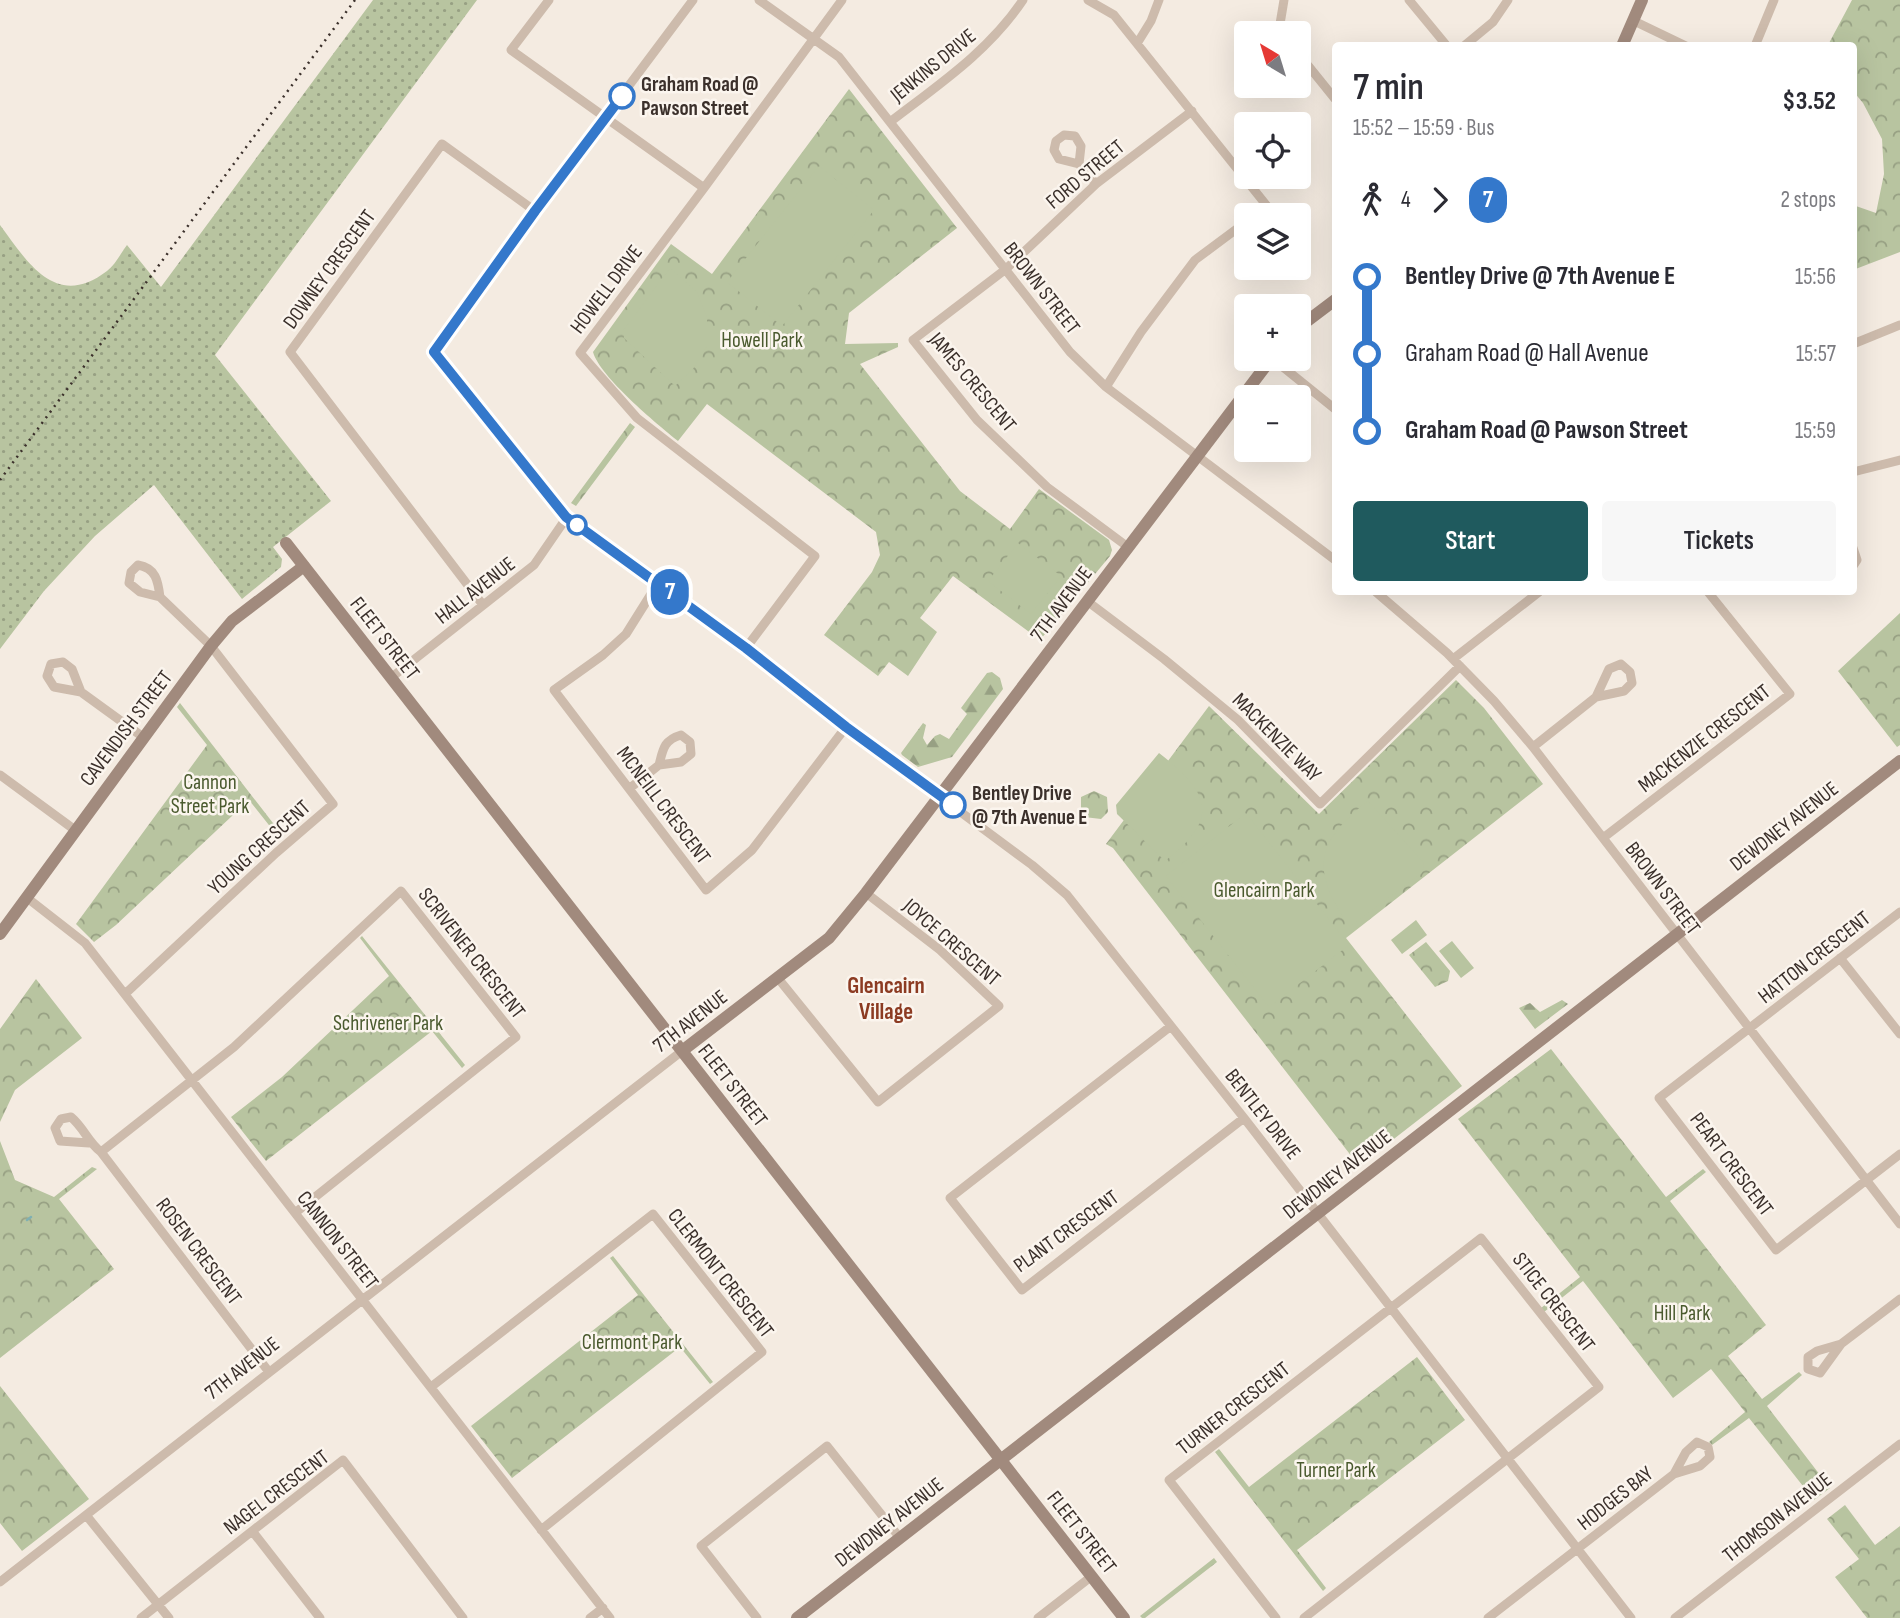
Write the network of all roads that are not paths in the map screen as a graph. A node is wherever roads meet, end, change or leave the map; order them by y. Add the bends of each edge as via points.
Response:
1 (549, 0) edge
2 (693, 0) edge
3 (759, 0) edge
4 (842, 0) edge
5 (1023, 0) edge
6 (1088, 0) edge
7 (1159, 0) edge
8 (1284, 0) edge
9 (1409, 0) edge
10 (1423, 0) edge
11 (1508, 0) edge
12 (1642, 0) edge
13 (1774, 0) edge
14 (1421, 13) junction
15 (1280, 21) edge
16 (1634, 21) junction
17 (813, 39) junction
18 (1138, 42) junction
19 (1444, 42) edge
20 (1469, 42) edge
21 (1624, 42) edge
22 (1678, 42) edge
23 (1757, 42) edge
24 (1311, 69) edge
25 (1332, 95) edge
26 (1192, 111) junction
27 (606, 117) junction
28 (890, 122) junction
29 (1079, 164) dead end
30 (1096, 184) junction
31 (704, 188) junction
32 (1265, 203) edge
33 (535, 211) junction
34 (1234, 231) edge
35 (1006, 269) junction
36 (1332, 302) edge
37 (1311, 318) edge
38 (1900, 326) edge
39 (1857, 342) edge
40 (1263, 371) edge
41 (1287, 371) edge
42 (1105, 387) junction
43 (1332, 407) edge
44 (1197, 456) junction
45 (1900, 460) edge
46 (1857, 470) edge
47 (566, 517) junction
48 (286, 542) dead end
49 (1128, 547) junction
50 (1332, 558) edge
51 (304, 566) junction
52 (659, 583) junction
53 (1379, 595) edge
54 (1536, 595) edge
55 (1710, 595) edge
56 (160, 597) dead end
57 (1087, 601) junction
58 (483, 605) junction
59 (211, 646) junction
60 (746, 648) junction
61 (1457, 663) junction
62 (392, 677) junction
63 (81, 692) dead end
64 (1597, 697) dead end
65 (846, 727) junction
66 (144, 737) junction
67 (1533, 747) junction
68 (1900, 761) edge
69 (659, 765) dead end
70 (0, 775) edge
71 (630, 788) junction
72 (939, 795) junction
73 (75, 830) junction
74 (1603, 838) junction
75 (866, 893) junction
76 (26, 897) junction
77 (1900, 912) edge
78 (0, 933) edge
79 (1676, 935) junction
80 (1840, 958) junction
81 (777, 977) junction
82 (125, 994) junction
83 (1171, 1026) junction
84 (1749, 1029) junction
85 (1900, 1034) edge
86 (682, 1051) junction
87 (191, 1080) junction
88 (1244, 1118) junction
89 (89, 1143) dead end
90 (101, 1152) junction
91 (1900, 1154) edge
92 (1866, 1181) junction
93 (295, 1213) junction
94 (1317, 1214) junction
95 (1900, 1224) edge
96 (1900, 1299) edge
97 (362, 1300) junction
98 (1390, 1308) junction
99 (1841, 1343) dead end
100 (269, 1372) junction
101 (431, 1387) junction
102 (1900, 1444) edge
103 (1002, 1459) junction
104 (1508, 1459) junction
105 (1674, 1474) dead end
106 (86, 1515) junction
107 (541, 1530) junction
108 (253, 1532) junction
109 (900, 1538) junction
110 (1577, 1549) junction
111 (1092, 1576) junction
112 (0, 1582) edge
113 (159, 1605) junction
114 (603, 1608) junction
115 (142, 1618) edge
116 (169, 1618) edge
117 (320, 1618) edge
118 (463, 1618) edge
119 (590, 1618) edge
120 (610, 1618) edge
121 (757, 1618) edge
122 (797, 1618) edge
123 (1038, 1618) edge
124 (1124, 1618) edge
125 (1276, 1618) edge
126 (1304, 1618) edge
127 (1488, 1618) edge
128 (1631, 1618) edge
129 (1675, 1618) edge

1 - 27 street via 511,50
2 - 27 street
3 - 17 street, BROWN STREET
4 - 17 street, HOWELL DRIVE
5 - 28 street, JENKINS DRIVE via 972,59
6 - 18 street via 1114,15
7 - 18 street
8 - 15 street
9 - 14 street
10 - 14 street
11 - 20 street via 1493,22
12 - 16 street
13 - 23 street
14 - 19 street
16 - 21 street
16 - 22 street
17 - 28 street, BROWN STREET via 839,57
17 - 31 street, HOWELL DRIVE
18 - 26 street
24 - 25 street
26 - 30 street, FORD STREET
26 - 32 street
27 - 31 street
27 - 33 street
28 - 35 street, BROWN STREET
29 - 30 street
30 - 35 street, FORD STREET
31 - 60 street, HOWELL DRIVE via 580,353 637,418 815,556
33 - 47 street, BENTLEY DRIVE via 434,352
33 - 58 street, DOWNEY CRESCENT via 442,144 290,352
34 - 42 street via 1195,260
35 - 42 street, BROWN STREET via 1070,352
35 - 49 street, JAMES CRESCENT via 913,340 977,420 1047,486
36 - 37 street
38 - 39 street
40 - 44 street, 7TH AVENUE
41 - 43 street
42 - 44 street, BROWN STREET
44 - 49 street, 7TH AVENUE
44 - 50 street, BROWN STREET
45 - 46 street
47 - 52 street, BENTLEY DRIVE
47 - 58 street, HALL AVENUE via 534,565
48 - 51 street, FLEET STREET
49 - 57 street, 7TH AVENUE
51 - 59 street, CAVENDISH STREET via 232,621
51 - 62 street, FLEET STREET
52 - 60 street, BENTLEY DRIVE
52 - 71 street, MCNEILL CRESCENT via 626,634 554,690
53 - 61 street, BROWN STREET
54 - 61 street
55 - 74 street, MACKENZIE CRESCENT via 1790,694
56 - 59 street
57 - 61 street, MACKENZIE WAY via 1238,720 1320,804
57 - 72 street, 7TH AVENUE
58 - 62 street, HALL AVENUE
59 - 66 street, CAVENDISH STREET
59 - 82 street, YOUNG CRESCENT via 332,804
60 - 65 street, BENTLEY DRIVE
61 - 67 street, BROWN STREET
62 - 86 street, FLEET STREET
63 - 66 street
64 - 67 street
65 - 71 street, MCNEILL CRESCENT via 752,850 706,890
65 - 72 street, BENTLEY DRIVE
66 - 73 street, CAVENDISH STREET
67 - 74 street, BROWN STREET
68 - 79 street, DEWDNEY AVENUE
69 - 71 street
70 - 73 street
72 - 75 street, 7TH AVENUE
72 - 83 street, BENTLEY DRIVE via 1067,895
73 - 76 street, CAVENDISH STREET
74 - 79 street, BROWN STREET
75 - 81 street, 7TH AVENUE via 829,938
75 - 81 street, JOYCE CRESCENT via 940,950 999,1006 878,1102
76 - 78 street, CAVENDISH STREET
76 - 82 street, CANNON STREET via 85,943
77 - 80 street, HATTON CRESCENT
79 - 84 street, BROWN STREET
79 - 94 street, DEWDNEY AVENUE
80 - 84 street, HATTON CRESCENT
80 - 85 street
81 - 86 street, 7TH AVENUE
82 - 87 street, CANNON STREET
83 - 88 street, BENTLEY DRIVE
83 - 88 street, PLANT CRESCENT via 950,1198 1021,1290
84 - 92 street, BROWN STREET
84 - 92 street, PEART CRESCENT via 1659,1098 1776,1250
86 - 97 street, 7TH AVENUE
86 - 103 street, FLEET STREET
87 - 90 street
87 - 93 street, CANNON STREET
87 - 93 street, SCRIVENER CRESCENT via 234,1047 401,891 516,1037
88 - 94 street, BENTLEY DRIVE
89 - 90 street, ROSEN CRESCENT
90 - 100 street, ROSEN CRESCENT
91 - 92 street
92 - 95 street, BROWN STREET
93 - 97 street, CANNON STREET
94 - 98 street, BENTLEY DRIVE
94 - 103 street, DEWDNEY AVENUE
96 - 99 street
97 - 100 street, 7TH AVENUE
97 - 101 street, CANNON STREET
98 - 104 street, BENTLEY DRIVE
98 - 104 street, STICE CRESCENT via 1481,1238 1599,1387
98 - 125 street, TURNER CRESCENT via 1169,1480
100 - 106 street, 7TH AVENUE
101 - 107 street, CANNON STREET
101 - 107 street, CLERMONT CRESCENT via 653,1214 762,1352
102 - 129 street, THOMSON AVENUE
103 - 109 street, DEWDNEY AVENUE
103 - 111 street, FLEET STREET
104 - 110 street, BENTLEY DRIVE
104 - 126 street
105 - 110 street, HODGES BAY
106 - 112 street, 7TH AVENUE
106 - 113 street
107 - 114 street, CANNON STREET
108 - 113 street, NAGEL CRESCENT
108 - 117 street
108 - 118 street, NAGEL CRESCENT via 343,1460
109 - 121 street via 827,1446 701,1546
109 - 122 street, DEWDNEY AVENUE
110 - 127 street, HODGES BAY
110 - 128 street, BENTLEY DRIVE
111 - 123 street
111 - 124 street, FLEET STREET
113 - 115 street, NAGEL CRESCENT
113 - 116 street
114 - 119 street
114 - 120 street, CANNON STREET

